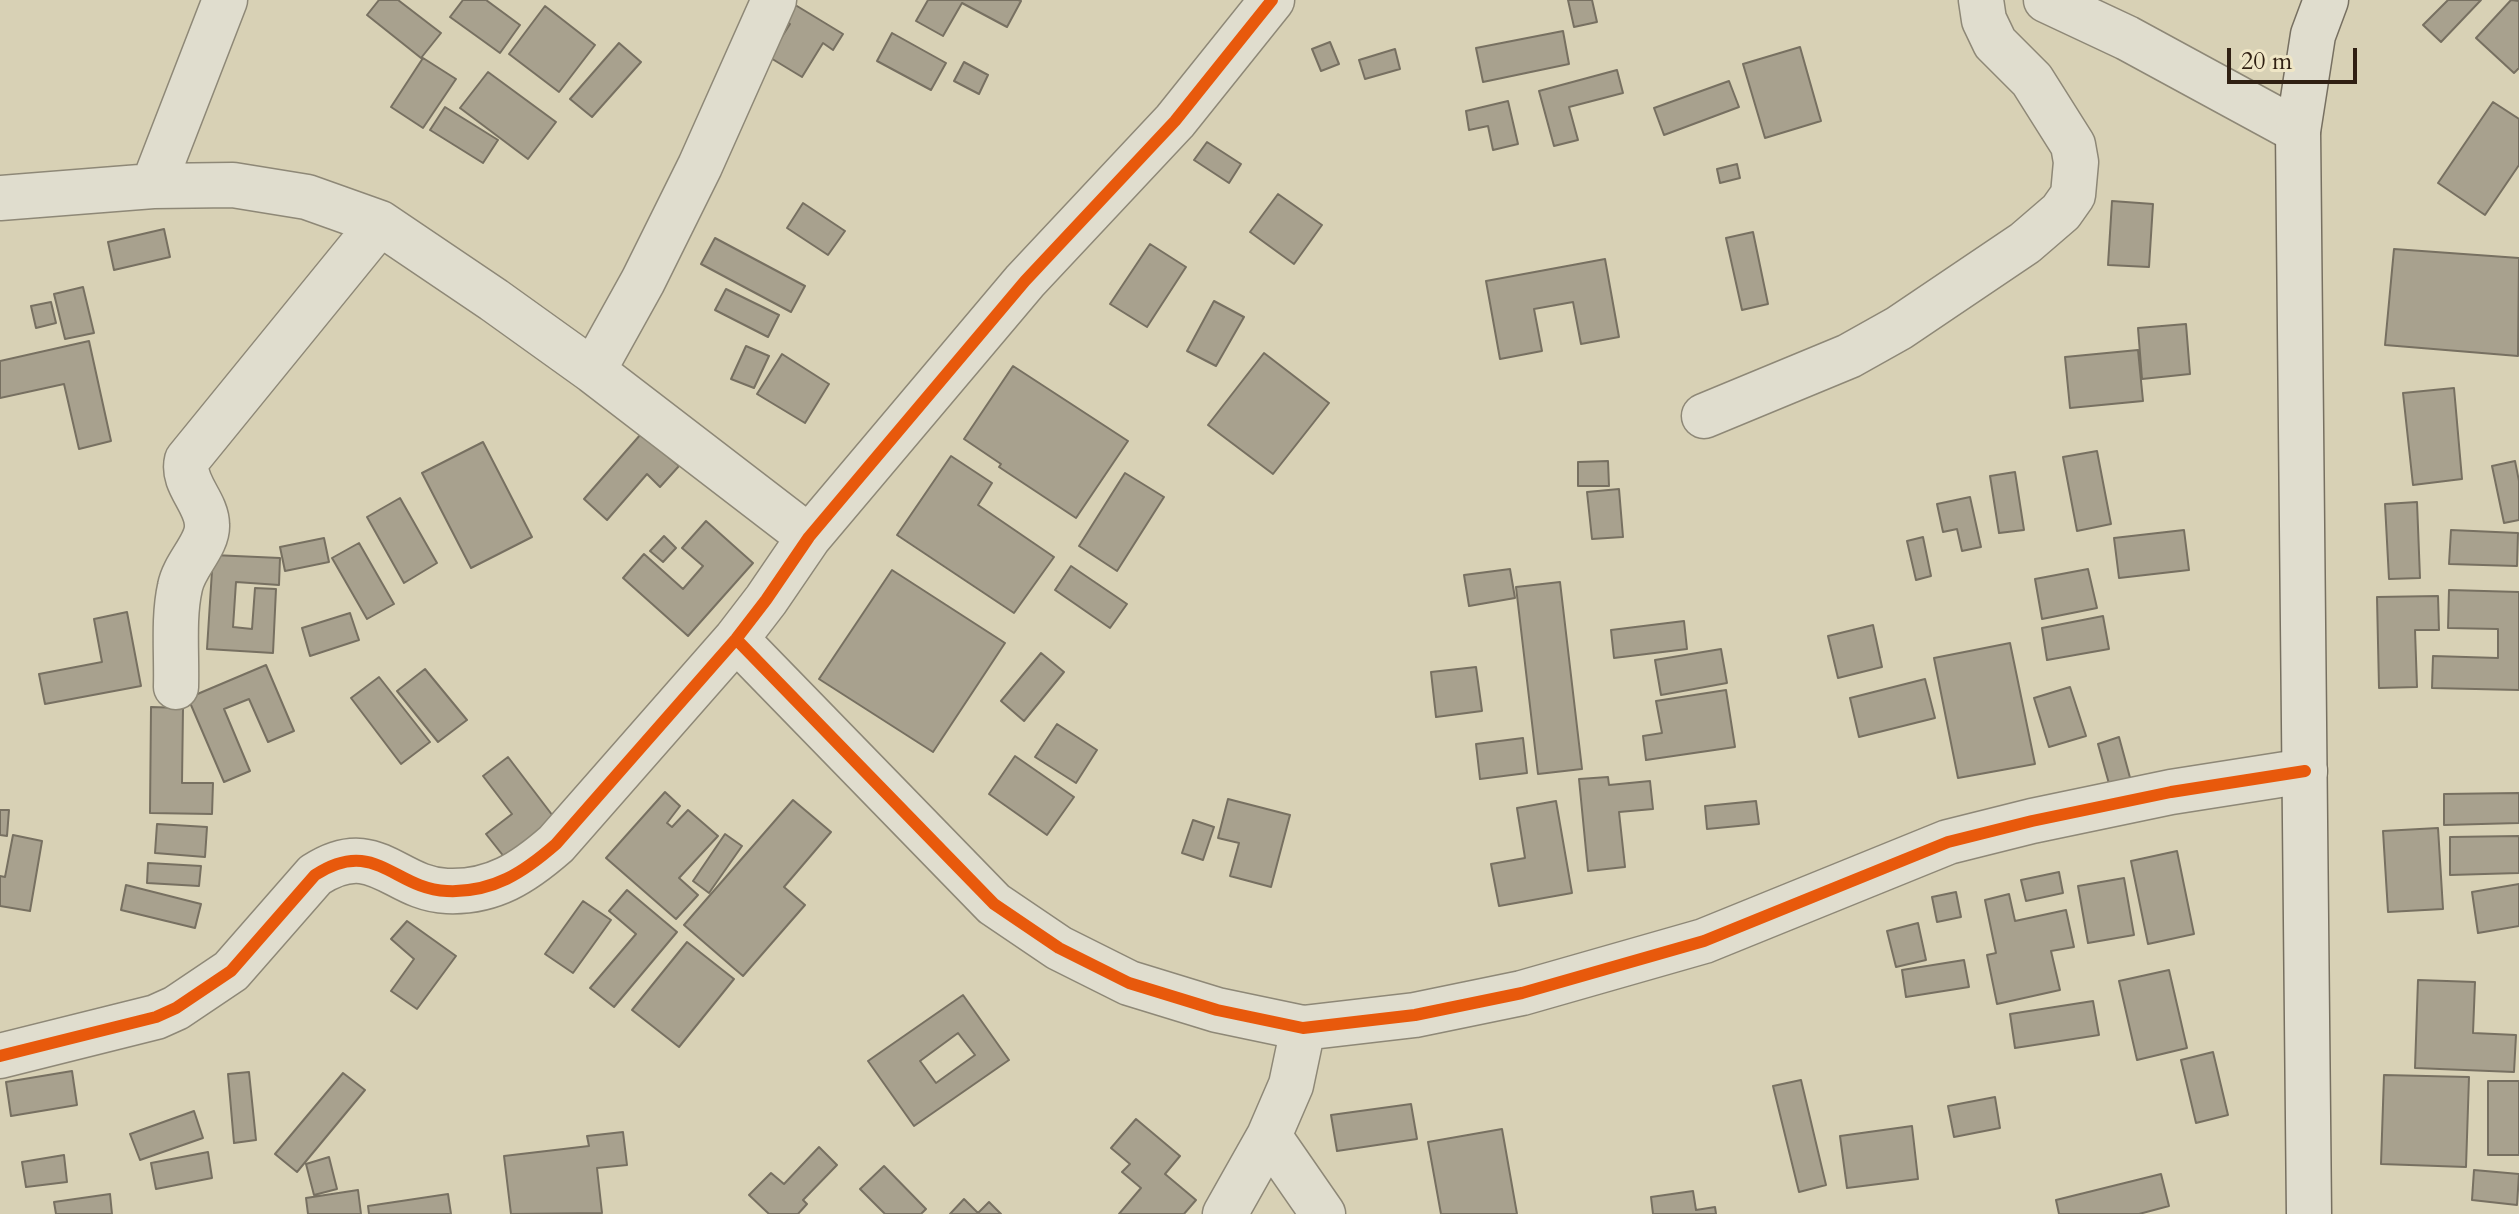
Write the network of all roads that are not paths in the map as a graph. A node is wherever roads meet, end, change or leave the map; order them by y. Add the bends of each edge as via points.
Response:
1 (225, 0) edge
2 (774, 0) edge
3 (1272, 0) edge
4 (1981, 0) edge
5 (2046, 0) edge
6 (2326, 0) edge
7 (2298, 131) junction
8 (153, 186) junction
9 (0, 198) edge
10 (380, 223) junction
11 (593, 371) junction
12 (1704, 416) dead end
13 (809, 537) junction
14 (736, 639) junction
15 (176, 687) dead end
16 (2305, 771) junction
17 (1303, 1028) junction
18 (0, 1056) edge
19 (1269, 1136) junction
20 (1225, 1214) edge
21 (1323, 1214) edge
22 (2309, 1214) edge

1 - 8 street
2 - 11 street via 700,166
3 - 13 street via 1175,121 1025,281
4 - 12 street via 1995,43 2032,80 2073,145 2073,195 2025,243 1899,328 1849,356
5 - 7 street
6 - 7 street via 2313,35
7 - 16 street
8 - 9 street
8 - 10 street via 233,185 307,197
10 - 11 street
10 - 15 street via 187,460 186,471 207,527 179,589
11 - 13 street
13 - 14 street
14 - 17 street via 994,904 1059,948 1129,983 1217,1010
14 - 18 street via 529,868 482,888 446,891 421,885 379,863 331,864 315,875 231,971 176,1008
16 - 17 street via 2171,792 1948,842 1704,941 1522,993 1415,1015
16 - 22 street
17 - 19 street via 1291,1085
19 - 20 street
19 - 21 street

